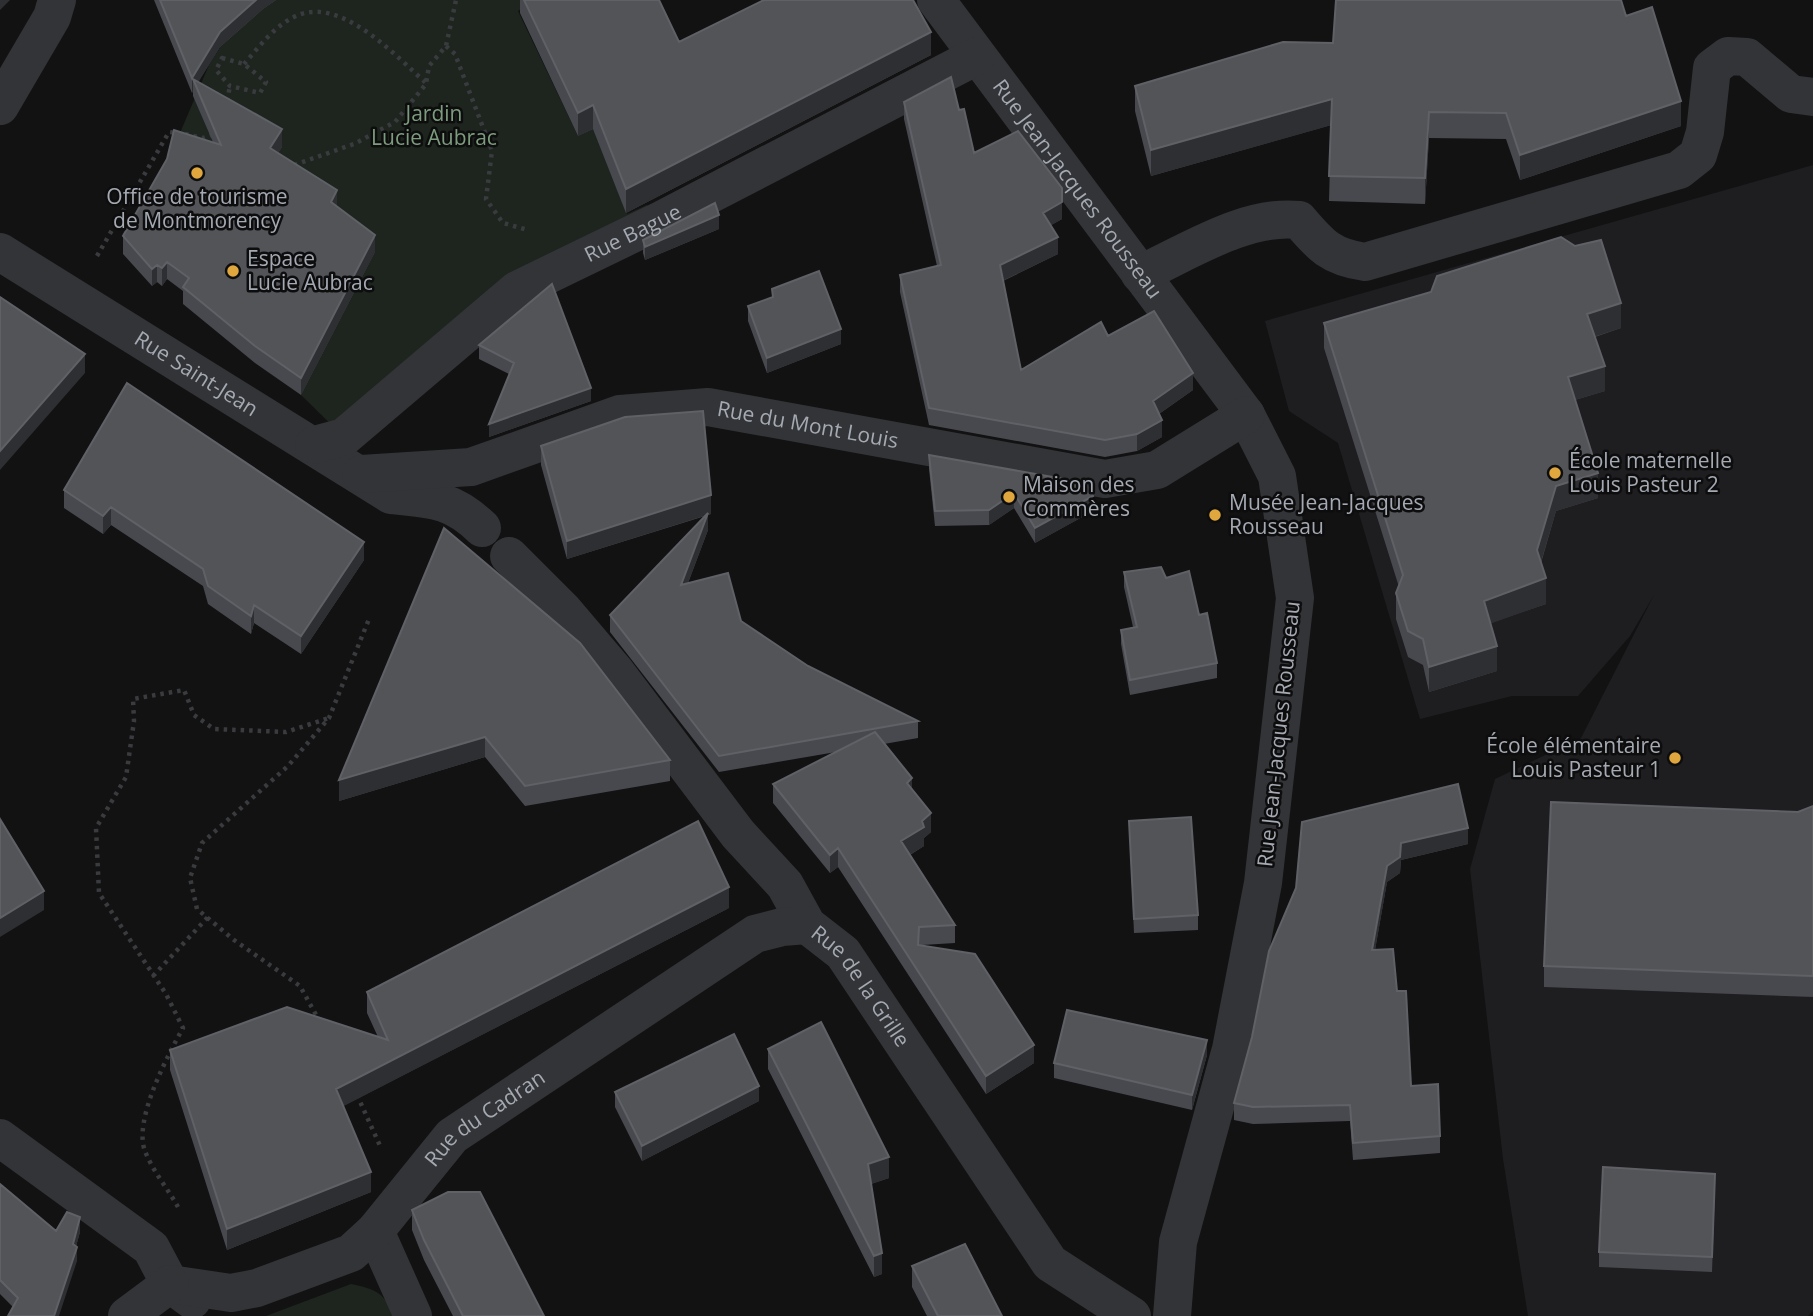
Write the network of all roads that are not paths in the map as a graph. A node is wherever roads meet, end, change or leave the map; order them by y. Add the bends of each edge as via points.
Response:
1 (57, 0) edge
2 (936, 0) edge
3 (977, 56) junction
4 (1813, 97) edge
5 (0, 106) edge
6 (0, 252) edge
7 (1140, 274) junction
8 (1246, 415) junction
9 (314, 445) junction
10 (376, 484) junction
11 (482, 528) dead end
12 (509, 556) dead end
13 (807, 925) junction
14 (0, 1138) edge
15 (375, 1231) junction
16 (170, 1284) junction
17 (127, 1316) edge
18 (214, 1316) edge
19 (412, 1316) edge
20 (1132, 1316) edge
21 (1172, 1316) edge

1 - 5 street via 52,17
2 - 3 street, Rue Jean-Jacques Rousseau
3 - 7 street, Rue Jean-Jacques Rousseau
3 - 9 street, Rue Bague via 517,290 344,438
4 - 7 street via 1791,93 1747,57 1728,55 1712,68 1698,155 1679,170 1366,262 1342,259 1320,245 1299,220 1275,217
6 - 9 street, Rue Saint-Jean
7 - 8 street, Rue Jean-Jacques Rousseau
8 - 10 street, Rue du Mont Louis via 1157,470 1105,479 708,407 620,414 471,467
8 - 21 street, Rue Jean-Jacques Rousseau via 1277,476 1294,598 1263,883 1231,1049 1178,1242
9 - 10 street, Rue Saint-Jean
10 - 11 street via 439,499 464,511
12 - 13 street, Rue de la Grille via 615,671 738,834 785,885
13 - 15 street, Rue du Cadran via 755,934 452,1136
13 - 20 street, Rue de la Grille via 843,953 1049,1263
14 - 16 street via 151,1248
15 - 16 street, Rue du Cadran via 351,1254 257,1288 231,1293
15 - 19 street
16 - 17 street
16 - 18 street

